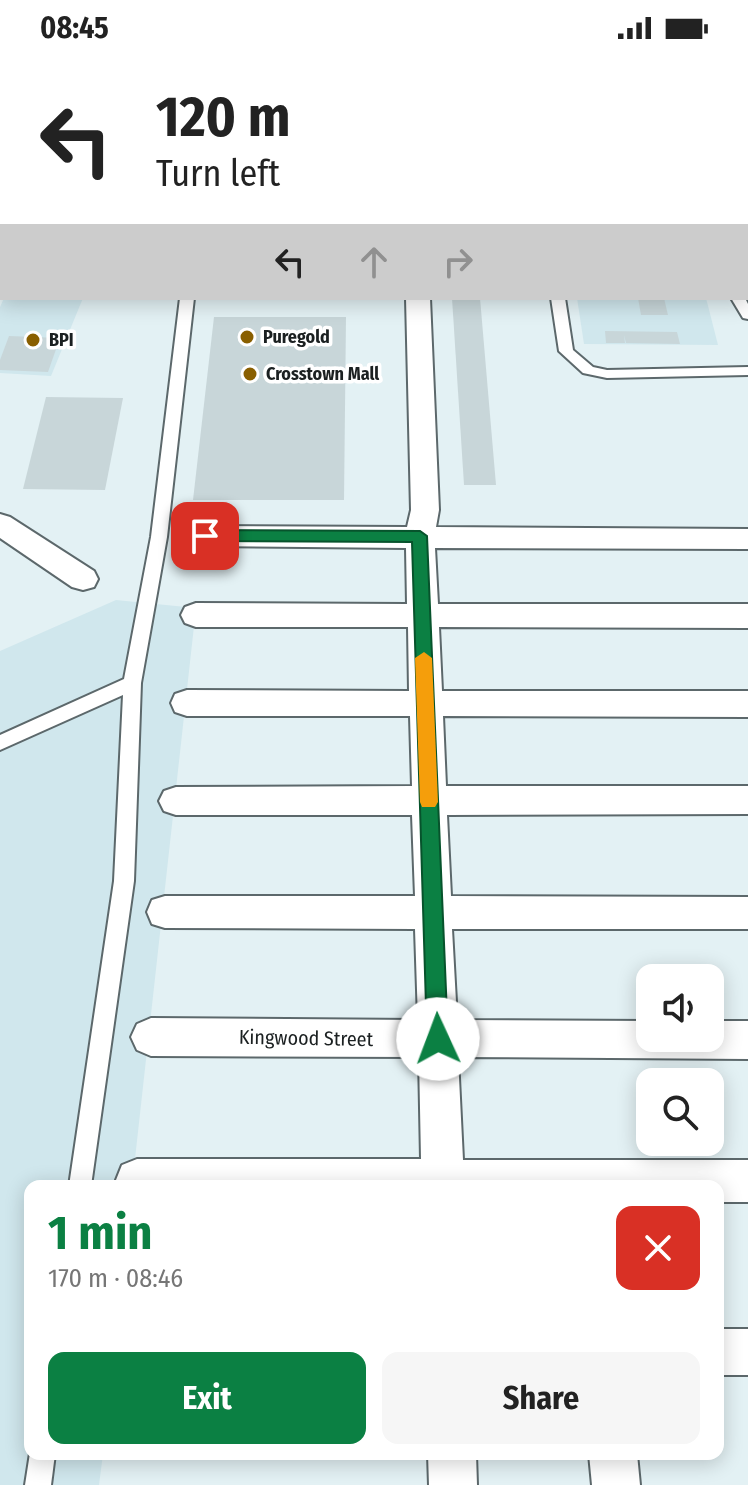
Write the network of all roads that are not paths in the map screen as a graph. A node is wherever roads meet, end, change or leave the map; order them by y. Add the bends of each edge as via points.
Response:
1 (187, 300) edge
2 (418, 300) edge
3 (558, 300) edge
4 (748, 371) edge
5 (1, 527) edge
6 (205, 536) dead end
7 (420, 536) junction
8 (748, 539) edge
9 (83, 579) dead end
10 (196, 615) dead end
11 (422, 616) junction
12 (748, 616) edge
13 (132, 683) junction
14 (187, 703) dead end
15 (426, 704) junction
16 (748, 704) edge
17 (0, 743) edge
18 (748, 800) edge
19 (176, 801) dead end
20 (429, 802) junction
21 (165, 912) dead end
22 (748, 913) edge
23 (433, 914) junction
24 (151, 1037) dead end
25 (438, 1039) junction
26 (748, 1040) edge
27 (81, 1180) edge
28 (443, 1180) edge
29 (724, 1181) edge
30 (748, 1181) edge
31 (724, 1352) edge
32 (748, 1352) edge
33 (41, 1460) edge
34 (452, 1460) edge
35 (614, 1460) edge
36 (38, 1485) edge
37 (453, 1485) edge
38 (616, 1485) edge

1 - 13 lane via 159,537
2 - 7 street via 425,510
3 - 4 lane via 566,351 588,370 634,375
5 - 9 street
6 - 7 street
7 - 8 street
7 - 11 street
10 - 11 street
11 - 12 street
11 - 15 street
13 - 17 lane
13 - 27 lane via 124,881
14 - 15 street
15 - 16 street
15 - 20 street
18 - 20 street
19 - 20 street
20 - 23 street
21 - 23 street
22 - 23 street
23 - 25 street
24 - 25 street, Kingwood Street
25 - 26 street, Kingwood Street
25 - 28 street
29 - 30 street
31 - 32 street
33 - 36 lane
34 - 37 street
35 - 38 street

